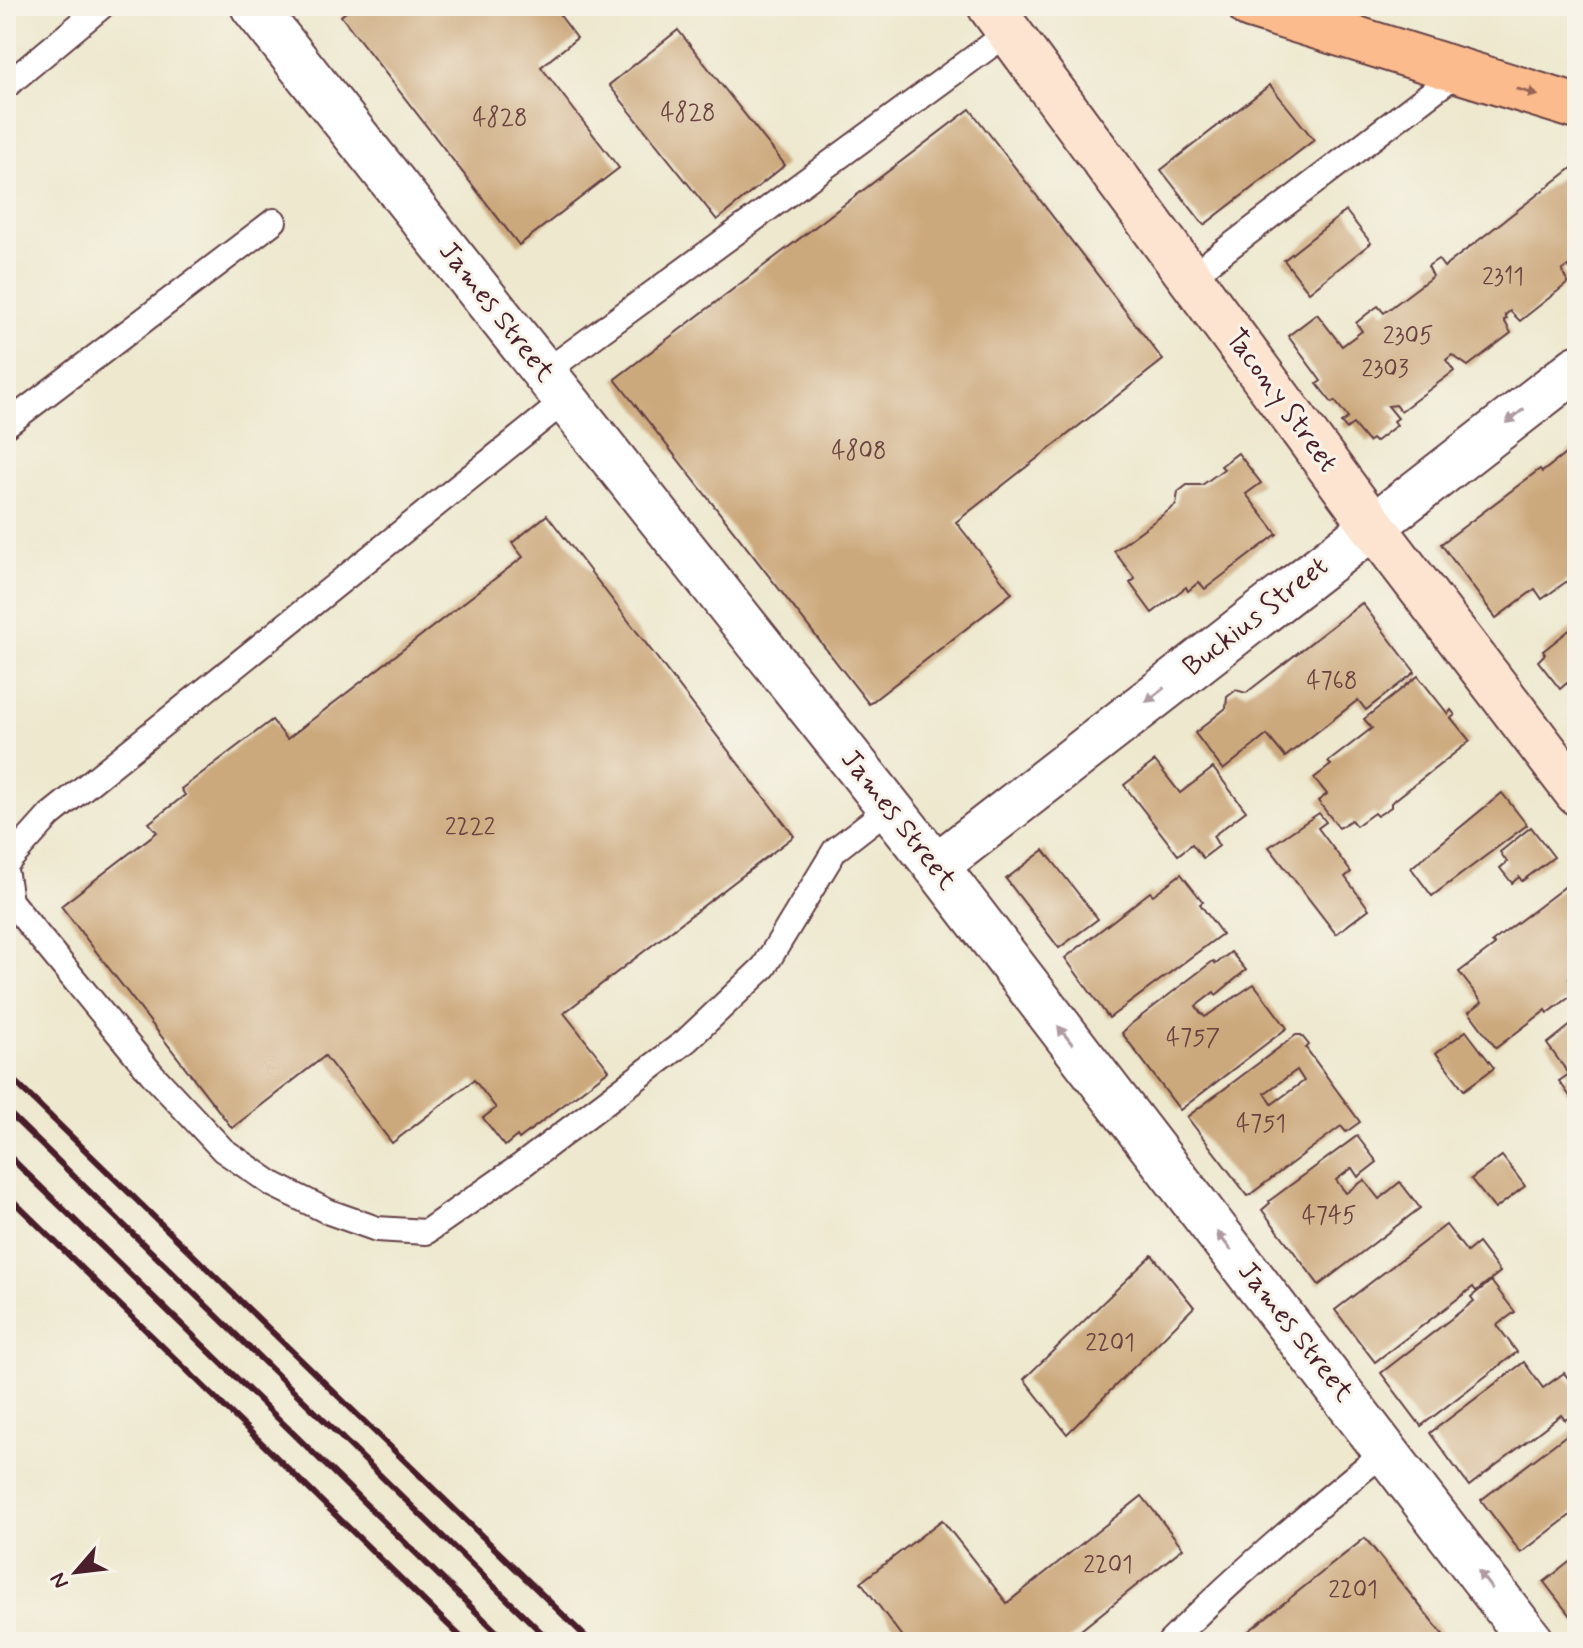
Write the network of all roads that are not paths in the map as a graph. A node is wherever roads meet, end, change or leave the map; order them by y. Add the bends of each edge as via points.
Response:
1 (253, 6) edge
2 (1250, 6) edge
3 (101, 7) edge
4 (1000, 19) edge
5 (1460, 71) junction
6 (6, 86) edge
7 (1577, 107) edge
8 (274, 221) dead end
9 (1190, 277) junction
10 (1577, 368) edge
11 (555, 386) junction
12 (6, 425) edge
13 (1373, 526) junction
14 (1577, 793) edge
15 (889, 808) junction
16 (6, 864) edge
17 (936, 866) junction
18 (6, 875) edge
19 (1386, 1451) junction
20 (1170, 1642) edge
21 (1532, 1642) edge

1 - 11 street, James Street
2 - 5 main road
3 - 6 lane
4 - 9 main road, Tacony Street
4 - 11 lane
5 -> 7 main road
5 - 9 lane
8 - 12 lane
9 - 13 main road, Tacony Street
10 -> 13 street, Buckius Street
11 - 15 street, James Street
11 - 16 lane via 50,815
13 - 14 main road, Tacony Street
13 -> 17 street, Buckius Street
15 - 17 street, James Street
15 - 18 lane via 835,850 764,967 686,1041 426,1232 377,1229 329,1212 274,1185 223,1150 151,1073 10,901
19 -> 17 street, James Street
19 - 20 lane via 1325,1499
21 -> 19 street, James Street

